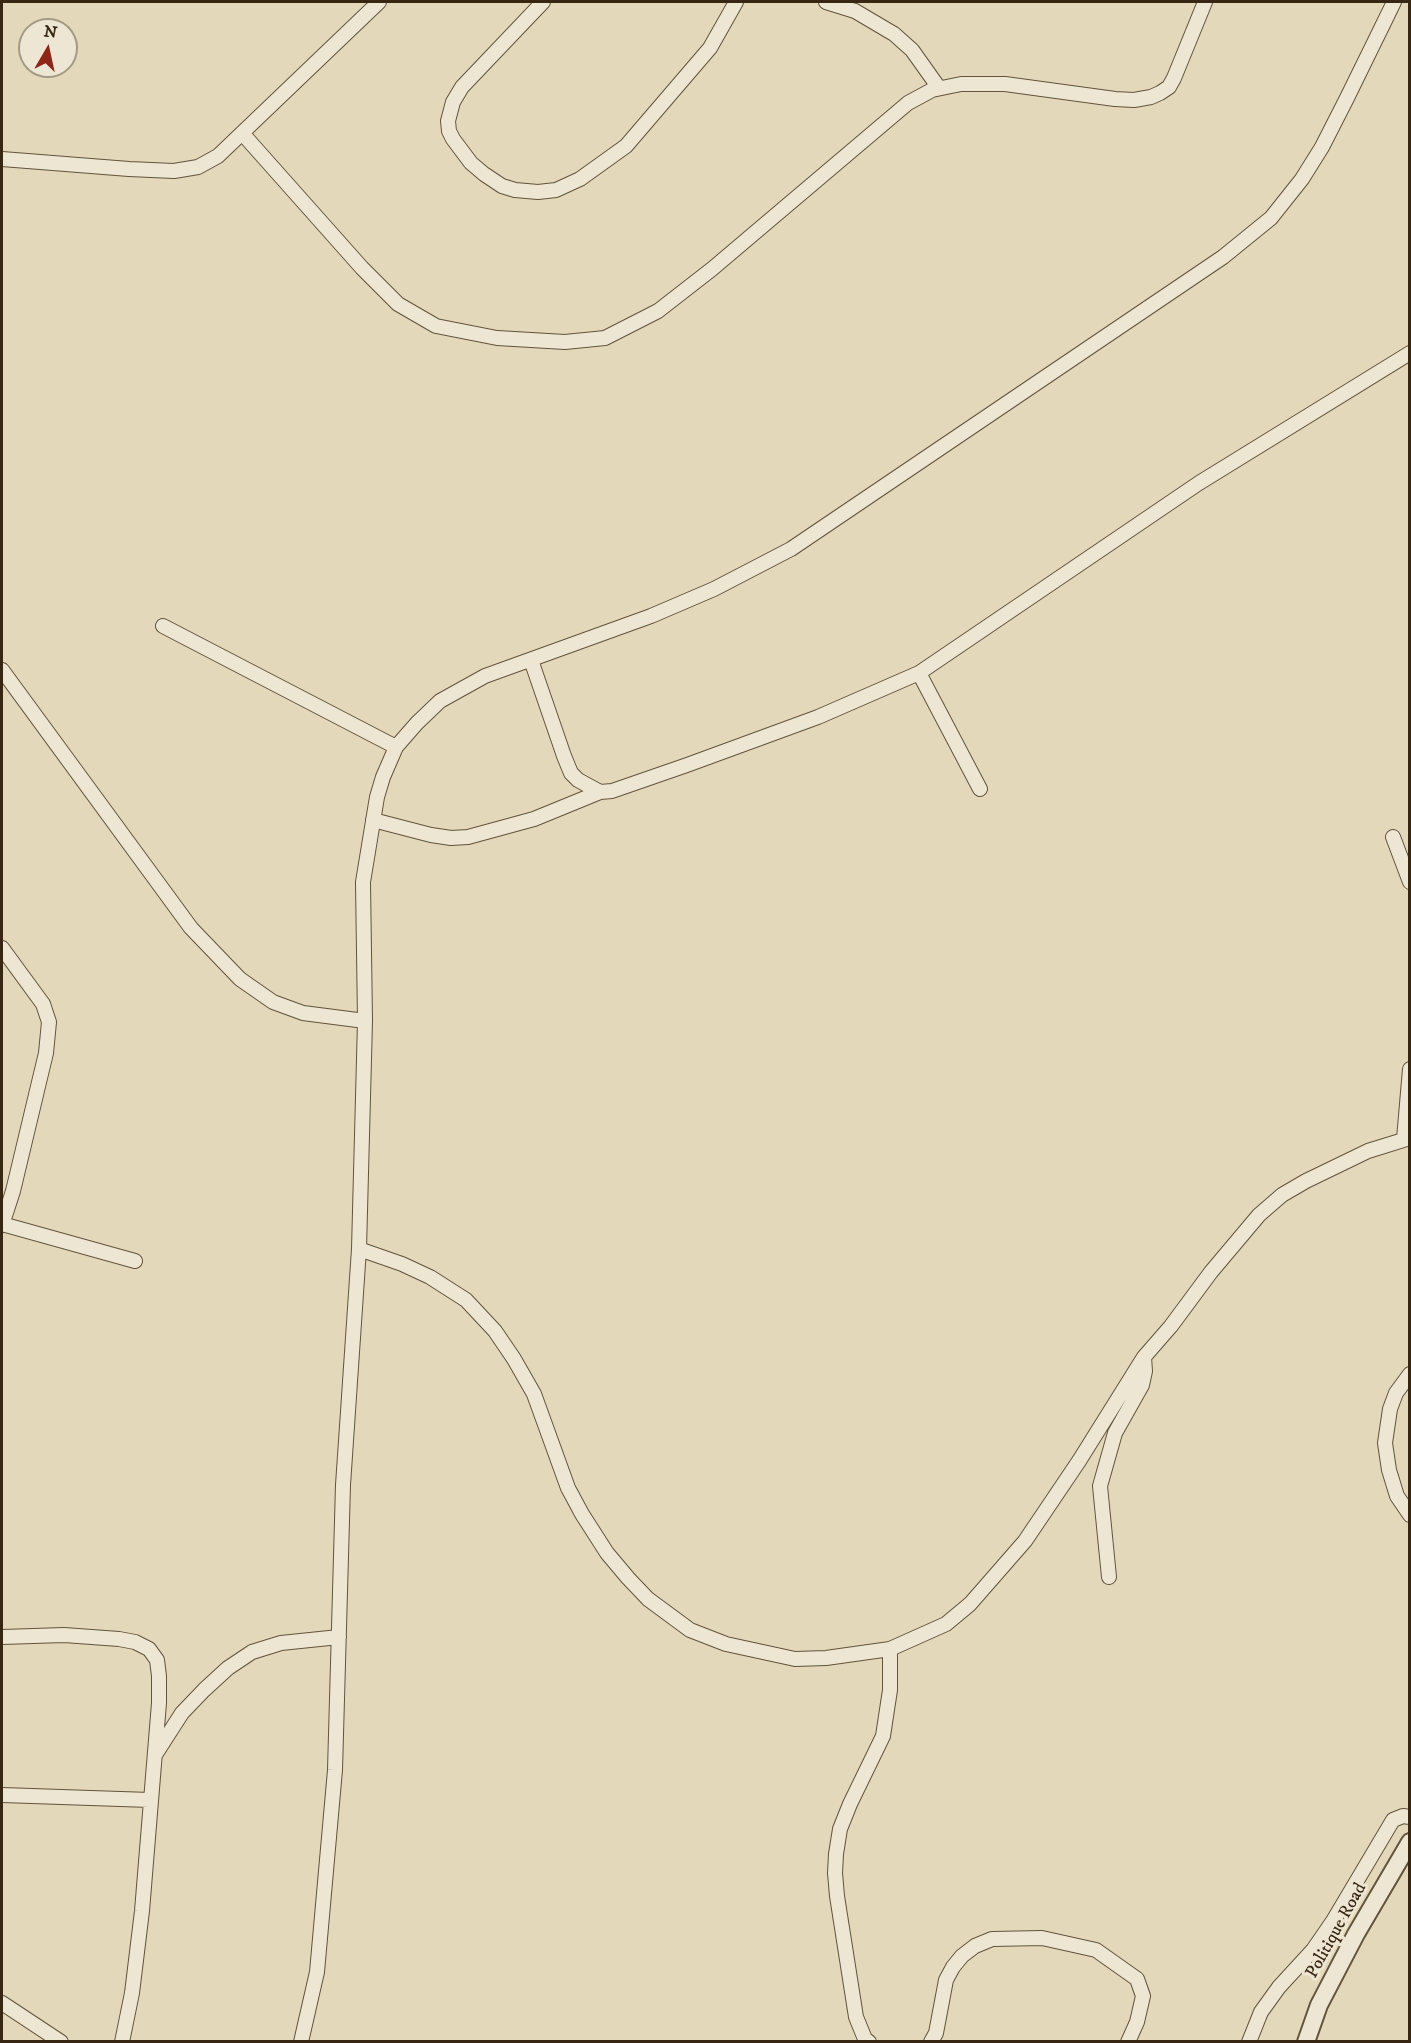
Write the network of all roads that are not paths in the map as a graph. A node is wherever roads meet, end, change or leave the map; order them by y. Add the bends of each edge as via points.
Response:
1 (379, 2) edge
2 (543, 2) edge
3 (736, 2) edge
4 (826, 2) edge
5 (1205, 2) edge
6 (1394, 2) edge
7 (939, 88) junction
8 (242, 134) junction
9 (2, 159) edge
10 (1410, 353) edge
11 (164, 626) dead end
12 (531, 660) junction
13 (919, 673) junction
14 (3, 675) edge
15 (396, 747) junction
16 (980, 789) dead end
17 (600, 792) junction
18 (373, 820) junction
19 (1394, 837) dead end
20 (1410, 882) edge
21 (2, 948) edge
22 (365, 1021) junction
23 (1410, 1069) edge
24 (1407, 1138) edge
25 (2, 1225) edge
26 (359, 1249) junction
27 (135, 1260) dead end
28 (1144, 1358) junction
29 (1410, 1374) edge
30 (1410, 1515) edge
31 (1109, 1577) dead end
32 (2, 1637) edge
33 (339, 1637) junction
34 (890, 1649) junction
35 (154, 1756) junction
36 (2, 1795) edge
37 (150, 1800) junction
38 (1410, 1817) edge
39 (1410, 1842) edge
40 (2, 2003) edge
41 (61, 2042) edge
42 (122, 2042) edge
43 (301, 2042) edge
44 (869, 2042) edge
45 (931, 2042) edge
46 (1128, 2042) edge
47 (1249, 2042) edge
48 (1306, 2042) edge

1 - 8 street
2 - 3 street via 462,87 448,121 453,139 471,163 502,186 515,190 556,190 580,179 626,146 710,48
4 - 7 street via 855,11 894,34 912,50
5 - 7 street via 1169,87 1151,97 1115,99 1005,84
6 - 12 street via 1347,99 1302,179 1271,218 1223,257 790,549 714,589
7 - 8 street via 908,103 658,311 605,338 565,342 497,338 436,326 398,304
8 - 9 street via 218,156 198,167 174,171
10 - 13 street via 1199,483
11 - 15 street
12 - 15 street via 485,676 440,701
12 - 17 street via 571,773
13 - 16 street
13 - 17 street via 819,717
14 - 22 street via 191,928 240,979 273,1002 303,1013
15 - 18 street via 383,777
17 - 18 street via 534,819 468,837 431,835
18 - 22 street via 363,882
19 - 20 street
21 - 25 street via 43,1004 49,1022 46,1053
22 - 26 street
23 - 24 street
24 - 28 street via 1368,1151 1282,1195 1259,1215
25 - 27 street
26 - 33 street via 343,1485
26 - 34 street via 430,1277 466,1300 495,1331 534,1394 568,1488 582,1514 628,1578 668,1616 690,1630 726,1644 795,1659
28 - 31 street via 1142,1385 1115,1433 1100,1486
28 - 34 street via 1025,1541 989,1584 946,1624
29 - 30 street via 1390,1409 1385,1443 1397,1496
32 - 35 street via 96,1636 135,1642 149,1649 157,1660 159,1676
33 - 35 street via 281,1643 252,1652 204,1690
33 - 43 street via 326,1890 316,1972
34 - 44 street via 890,1690 883,1736 840,1829 836,1863 837,1896 856,2017
35 - 37 street
36 - 37 street
37 - 42 street via 136,1963
38 - 47 street via 1393,1820 1334,1921 1261,2012
39 - 48 street, Politique Road via 1350,1944 1319,2004
40 - 41 street
45 - 46 street via 946,1980 962,1956 992,1939 1042,1938 1096,1950 1137,1979 1143,1996

